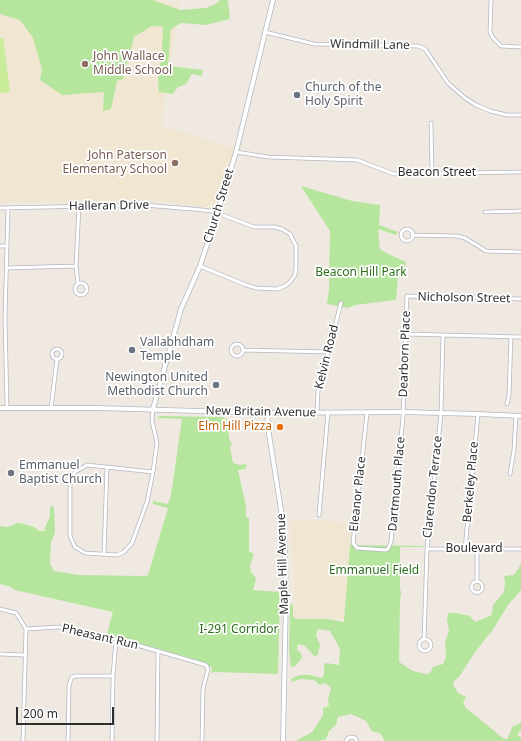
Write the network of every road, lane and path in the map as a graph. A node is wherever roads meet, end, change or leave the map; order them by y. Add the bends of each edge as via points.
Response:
1 (273, 0) edge
2 (491, 0) edge
3 (265, 32) junction
4 (521, 47) edge
5 (521, 115) edge
6 (431, 123) dead end
7 (236, 152) junction
8 (521, 172) edge
9 (432, 173) junction
10 (79, 207) junction
11 (0, 208) edge
12 (8, 208) junction
13 (485, 212) dead end
14 (521, 212) edge
15 (218, 214) junction
16 (412, 235) dead end
17 (0, 246) edge
18 (7, 246) junction
19 (521, 252) edge
20 (76, 266) junction
21 (200, 266) junction
22 (7, 268) junction
23 (78, 284) junction
24 (407, 296) joint
25 (521, 299) edge
26 (341, 303) dead end
27 (0, 318) edge
28 (5, 318) junction
29 (406, 334) junction
30 (443, 335) junction
31 (511, 337) junction
32 (521, 337) edge
33 (243, 350) dead end
34 (327, 352) junction
35 (57, 359) dead end
36 (507, 404) dead end
37 (0, 408) edge
38 (7, 408) junction
39 (51, 408) junction
40 (153, 409) junction
41 (317, 412) junction
42 (328, 412) junction
43 (403, 412) junction
44 (267, 413) junction
45 (366, 413) junction
46 (441, 414) junction
47 (478, 414) junction
48 (519, 416) edge
49 (107, 467) junction
50 (153, 472) junction
51 (510, 474) dead end
52 (318, 515) dead end
53 (427, 549) junction
54 (465, 549) junction
55 (521, 549) edge
56 (382, 550) joint
57 (477, 550) junction
58 (104, 554) junction
59 (477, 581) dead end
60 (0, 609) edge
61 (26, 628) junction
62 (116, 639) junction
63 (424, 639) dead end
64 (158, 651) junction
65 (0, 654) edge
66 (24, 655) junction
67 (113, 676) junction
68 (23, 741) edge
69 (68, 741) edge
70 (112, 741) edge
71 (157, 741) edge
72 (202, 741) edge
73 (283, 741) edge
74 (346, 741) edge
75 (357, 741) edge

1 - 3 main road, Church Street
2 - 4 street via 490,32 493,38 501,46
3 - 5 street, Windmill Lane via 314,44 418,46 424,49 448,83 465,98 490,111
3 - 7 main road, Church Street
6 - 9 street
7 - 9 street, Beacon Street via 268,157 357,160 394,174
7 - 15 main road, Church Street
8 - 9 street, Beacon Street
10 - 12 street, Halleran Drive
10 - 15 street, Halleran Drive via 144,205 212,211
10 - 20 street
11 - 12 street, Halleran Drive
12 - 18 street
13 - 14 street
15 - 21 main road, Church Street
15 - 21 street, Halleran Drive via 254,227 274,227 290,234 296,246 295,275 290,282 277,290 246,285
16 - 19 street via 457,236 486,251
17 - 18 street
18 - 22 street
20 - 22 street
20 - 23 street
21 - 40 main road, Church Street via 181,309
22 - 28 street
23 - 23 street via 75,287 76,293 80,296 86,294 86,285
24 - 25 street, Nicholson Street
24 - 29 street, Dearborn Place
26 - 34 street, Kelvin Road
27 - 28 street
28 - 38 street
29 - 30 street
29 - 43 street, Dearborn Place
30 - 31 street
30 - 46 street, Clarendon Terrace
31 - 32 street
31 - 36 street
33 - 34 street
34 - 41 street, Kelvin Road via 318,391
35 - 39 street
37 - 38 main road, New Britain Avenue
38 - 39 main road, New Britain Avenue
39 - 40 main road, New Britain Avenue
40 - 44 main road, New Britain Avenue
40 - 50 street via 152,421 157,443
41 - 42 main road, New Britain Avenue
41 - 44 main road, New Britain Avenue
42 - 45 main road, New Britain Avenue
42 - 52 street
43 - 45 main road, New Britain Avenue
43 - 46 main road, New Britain Avenue
43 - 56 street, Dartmouth Place via 391,542 388,549
44 - 73 main road, Maple Hill Avenue via 285,548
45 - 56 street, Eleanor Place via 353,543 357,548
46 - 47 main road, New Britain Avenue
46 - 53 street, Clarendon Terrace
47 - 48 main road, New Britain Avenue
47 - 54 street, Berkeley Place
48 - 51 street
49 - 50 street
49 - 58 street
49 - 58 street via 87,465 75,472 70,483 70,536 75,547 85,553
50 - 58 street via 147,502 132,543 124,552 117,555
53 - 54 street, Boulevard
53 - 63 street, Clarendon Terrace
54 - 57 street, Boulevard
55 - 57 street, Boulevard
57 - 59 street
60 - 61 street via 16,613
61 - 62 street, Pheasant Run via 59,627
61 - 66 street
62 - 64 street, Pheasant Run
62 - 67 street
64 - 71 street
64 - 72 street, Pheasant Run via 206,665 208,669 203,689
65 - 66 street
66 - 68 street
67 - 69 street via 72,677 69,684
67 - 70 street
74 - 75 street via 351,737

